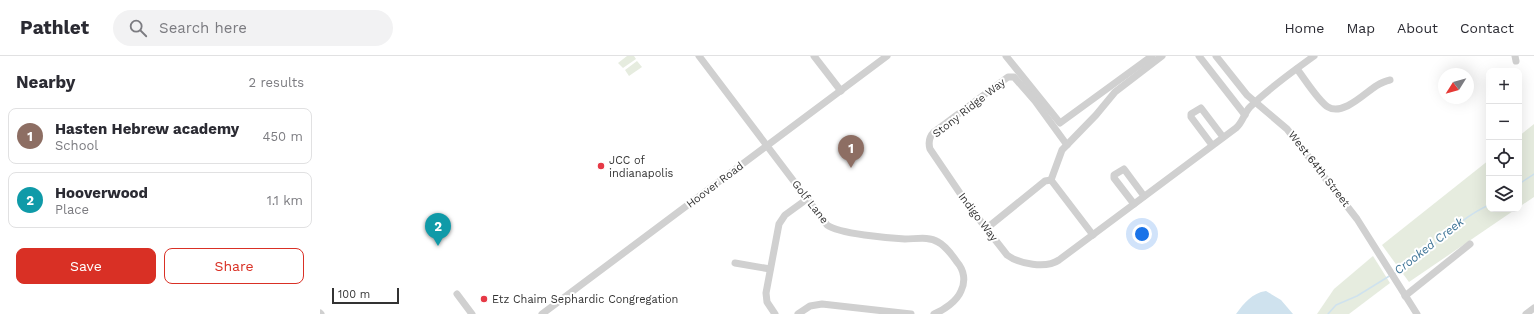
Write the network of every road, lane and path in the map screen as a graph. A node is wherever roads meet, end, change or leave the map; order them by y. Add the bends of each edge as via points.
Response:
1 (699, 56) edge
2 (814, 56) edge
3 (887, 56) edge
4 (1006, 56) edge
5 (1152, 56) edge
6 (1162, 56) edge
7 (1199, 56) edge
8 (1216, 56) edge
9 (1314, 56) edge
10 (1297, 69) junction
11 (1390, 80) dead end
12 (841, 91) junction
13 (1255, 102) junction
14 (1245, 115) junction
15 (1223, 138) junction
16 (929, 142) joint
17 (1067, 145) junction
18 (1212, 145) junction
19 (767, 146) junction
20 (1051, 180) junction
21 (1144, 196) junction
22 (807, 199) junction
23 (1134, 204) junction
24 (987, 228) junction
25 (1093, 235) junction
26 (1470, 244) dead end
27 (735, 263) dead end
28 (770, 269) junction
29 (457, 294) dead end
30 (1406, 296) junction
31 (1534, 308) edge
32 (895, 313) edge
33 (936, 313) edge
34 (472, 314) edge
35 (542, 314) edge
36 (775, 314) edge
37 (798, 314) edge
38 (910, 314) edge
39 (1417, 314) edge
40 (1526, 314) edge

1 - 19 street, Golf Lane
2 - 12 street
3 - 12 street, Hoover Road
4 - 5 street via 1062,123
6 - 17 street via 1115,92 1096,116
7 - 14 street
8 - 13 street, West 64th Street
9 - 10 street
10 - 11 street via 1321,101 1335,109 1350,105 1377,85
10 - 13 street
12 - 19 street, Hoover Road
13 - 14 street
13 - 30 street, West 64th Street via 1290,133 1357,218
14 - 15 street via 1238,126
15 - 18 street
15 - 18 street via 1200,108 1191,116
16 - 17 street, Stony Ridge Way via 934,132 1012,76 1035,101
16 - 24 street, Indigo Way via 930,149
17 - 20 street via 1059,154
18 - 21 street
19 - 22 street, Golf Lane
19 - 35 street, Hoover Road
20 - 24 street via 1045,181
20 - 25 street
21 - 23 street
21 - 23 street via 1124,169 1118,172 1114,178
22 - 28 street via 784,216 779,224
22 - 33 street, Golf Lane via 824,222 834,229 892,238 931,239 944,245 959,265 964,283 957,297
23 - 25 street
24 - 25 street, Indigo Way via 1009,256 1039,265 1058,261
26 - 30 street
27 - 28 street
28 - 36 street via 766,297 769,307
29 - 34 street
30 - 39 street, West 64th Street
31 - 40 street
32 - 37 street via 820,304 808,307
32 - 38 street

